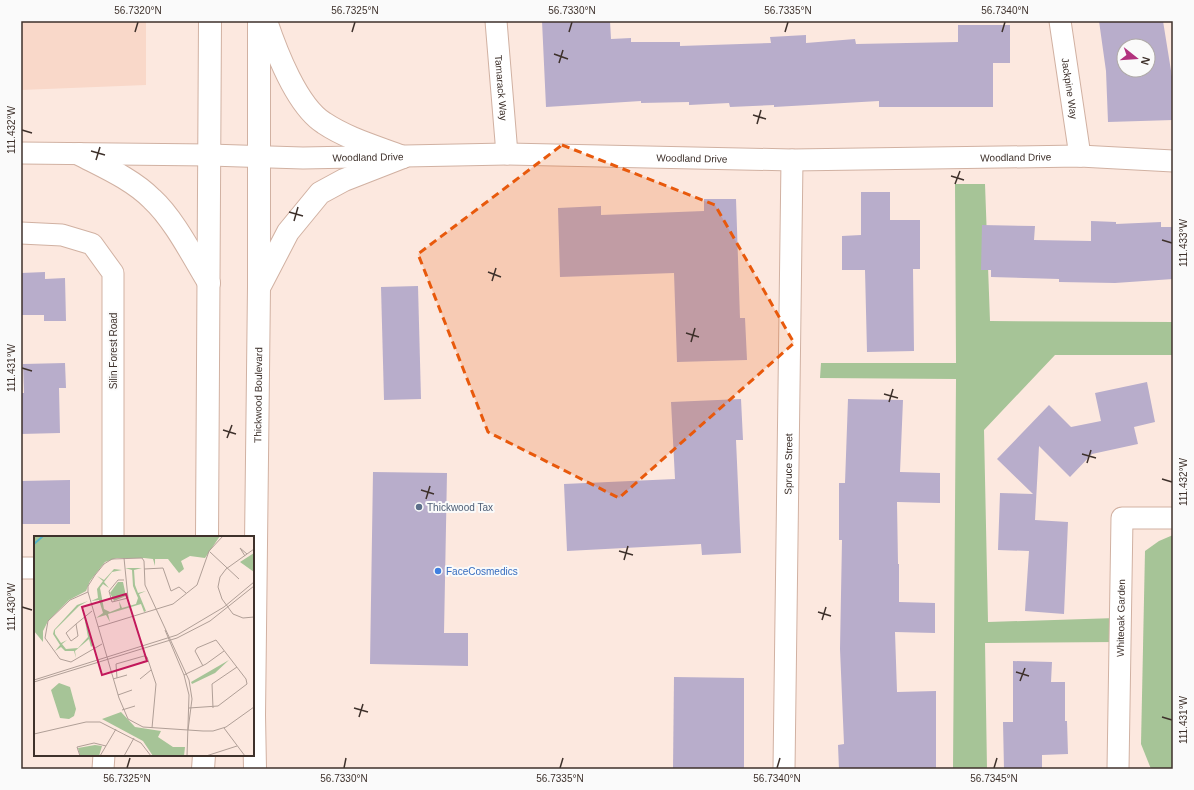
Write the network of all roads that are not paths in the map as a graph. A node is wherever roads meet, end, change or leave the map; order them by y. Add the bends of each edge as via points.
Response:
1 (210, 21) edge
2 (259, 21) edge
3 (266, 21) edge
4 (496, 21) edge
5 (1060, 21) edge
6 (21, 153) edge
7 (79, 154) junction
8 (507, 154) junction
9 (210, 155) junction
10 (1080, 156) junction
11 (258, 157) junction
12 (403, 157) junction
13 (792, 160) junction
14 (1173, 161) edge
15 (21, 233) edge
16 (209, 283) junction
17 (259, 287) junction
18 (1173, 518) edge
19 (113, 536) edge
20 (207, 536) edge
21 (21, 568) edge
22 (34, 568) edge
23 (254, 644) edge
24 (254, 742) edge
25 (104, 756) edge
26 (204, 756) edge
27 (103, 769) edge
28 (204, 769) edge
29 (255, 769) edge
30 (784, 769) edge
31 (1118, 769) edge

1 - 9 main road
2 - 11 main road, Thickwood Boulevard
3 - 12 main road via 285,70 311,112 323,123 342,133
4 - 8 street, Tamarack Way
5 - 10 street, Jackpine Way
6 - 7 street
7 - 9 street
7 - 16 main road via 125,179 153,199
8 - 12 street, Woodland Drive
8 - 13 street, Woodland Drive
9 - 11 street, Woodland Drive
9 - 16 main road
10 - 13 street, Woodland Drive
10 - 14 street, Woodland Drive
11 - 12 street, Woodland Drive
11 - 17 main road, Thickwood Boulevard
12 - 17 main road via 344,180 320,193 288,232
13 - 30 street, Spruce Street
15 - 19 street, Silin Forest Road via 62,235 92,244 113,273
16 - 20 main road
17 - 23 main road, Thickwood Boulevard
18 - 31 street, Whiteoak Garden via 1122,518
21 - 22 street
24 - 29 main road, Thickwood Boulevard
25 - 27 street
26 - 28 main road

